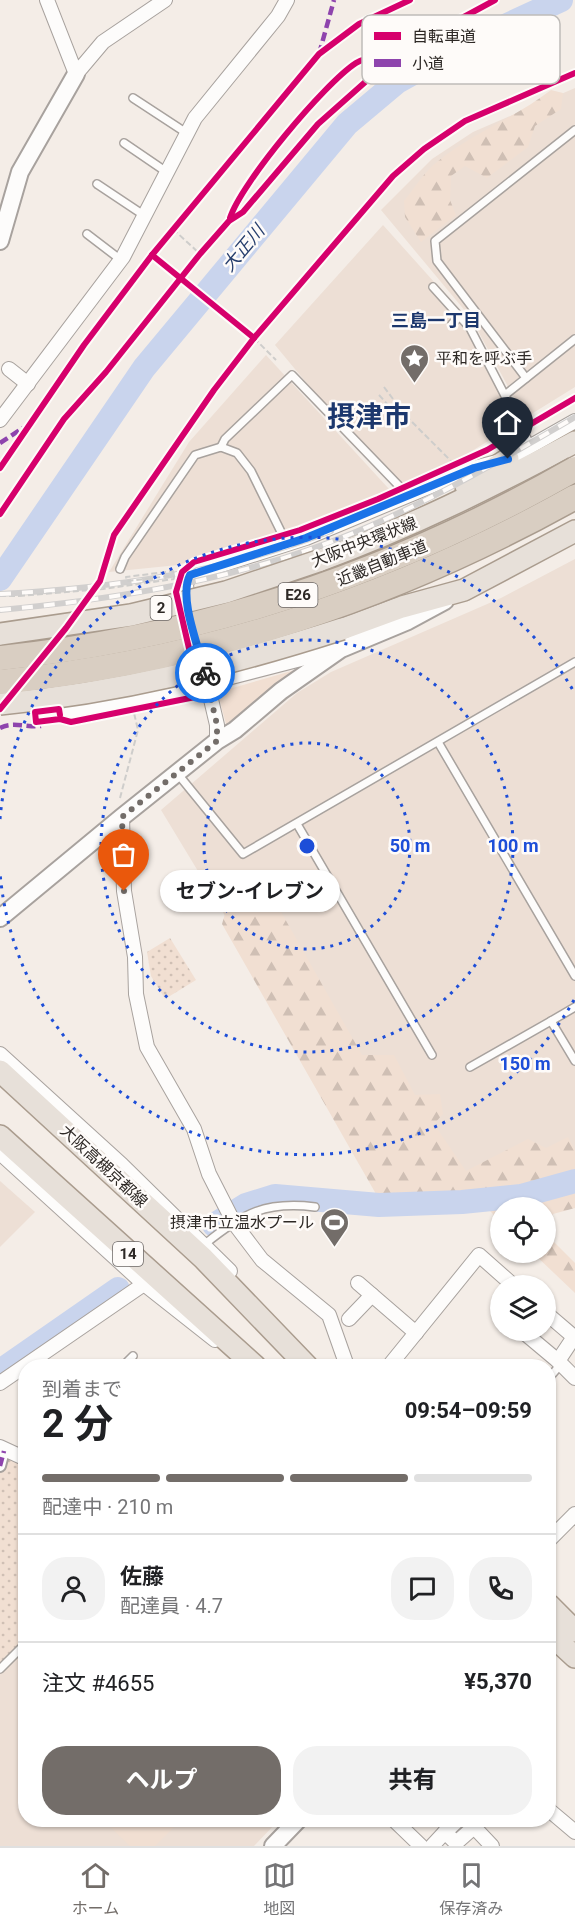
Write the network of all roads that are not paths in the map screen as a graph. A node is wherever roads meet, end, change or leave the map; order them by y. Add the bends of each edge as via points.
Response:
1 (47, 0) edge
2 (165, 0) edge
3 (287, 0) edge
4 (149, 5) edge
5 (76, 74) junction
6 (133, 98) dead end
7 (575, 130) edge
8 (188, 134) junction
9 (124, 143) dead end
10 (168, 173) junction
11 (97, 184) dead end
12 (146, 216) junction
13 (87, 234) dead end
14 (0, 241) edge
15 (121, 260) junction
16 (433, 287) dead end
17 (460, 316) junction
18 (452, 324) dead end
19 (575, 339) edge
20 (9, 369) dead end
21 (526, 378) junction
22 (28, 384) junction
23 (505, 395) junction
24 (0, 420) edge
25 (575, 421) edge
26 (575, 442) edge
27 (531, 446) junction
28 (221, 447) junction
29 (508, 459) junction
30 (575, 470) edge
31 (404, 496) junction
32 (575, 497) edge
33 (575, 531) edge
34 (395, 532) junction
35 (287, 544) junction
36 (120, 569) dead end
37 (0, 634) edge
38 (342, 639) junction
39 (0, 658) edge
40 (575, 662) edge
41 (0, 682) edge
42 (208, 683) junction
43 (0, 704) edge
44 (67, 712) dead end
45 (217, 741) junction
46 (438, 742) junction
47 (177, 772) junction
48 (120, 810) junction
49 (297, 824) junction
50 (0, 918) edge
51 (575, 976) edge
52 (575, 1007) edge
53 (551, 1021) junction
54 (0, 1054) edge
55 (432, 1055) dead end
56 (575, 1061) edge
57 (470, 1068) dead end
58 (0, 1071) edge
59 (1, 1143) edge
60 (315, 1207) dead end
61 (231, 1217) junction
62 (205, 1244) junction
63 (502, 1275) edge
64 (358, 1283) dead end
65 (144, 1284) junction
66 (372, 1295) junction
67 (349, 1319) dead end
68 (556, 1322) edge
69 (416, 1333) junction
70 (283, 1341) junction
71 (533, 1341) edge
72 (133, 1356) dead end
73 (35, 1359) edge
74 (130, 1359) edge
75 (243, 1359) edge
76 (246, 1359) edge
77 (300, 1359) edge
78 (344, 1359) edge
79 (395, 1359) edge
80 (554, 1359) edge
81 (556, 1360) edge
82 (559, 1363) junction
83 (556, 1368) edge
84 (18, 1371) edge
85 (575, 1378) edge
86 (0, 1383) edge
87 (2, 1449) edge
88 (18, 1456) edge
89 (0, 1466) edge
90 (575, 1514) edge
91 (556, 1533) edge
92 (556, 1612) edge
93 (575, 1631) edge
94 (556, 1639) edge
95 (18, 1651) edge
96 (575, 1657) edge
97 (0, 1669) edge
98 (556, 1816) edge
99 (291, 1827) edge
100 (401, 1827) edge
101 (450, 1827) edge
102 (445, 1832) junction
103 (575, 1832) edge
104 (273, 1846) edge
105 (421, 1846) edge
106 (432, 1846) edge
107 (492, 1846) edge

1 - 5 street
2 - 4 street
3 - 8 street via 195,118
4 - 5 street via 103,42
5 - 14 street via 20,172
6 - 8 lane
7 - 21 lane via 435,241 437,261
8 - 10 street
9 - 10 lane
10 - 12 street
11 - 12 lane
12 - 15 street
13 - 15 lane
15 - 22 street
16 - 17 lane
17 - 18 lane
17 - 23 lane
19 - 21 lane
20 - 22 street
21 - 23 lane
22 - 24 street
23 - 27 lane
25 - 27 street
26 - 34 main road, 大阪中央環状線 / 2
27 - 29 street
28 - 31 lane via 292,375 401,488
28 - 35 lane via 237,453 251,471
28 - 36 lane via 195,455
29 - 31 street
29 - 34 main road
30 - 39 highway, 近畿自動車道 / E26, bridge via 512,506 337,582 144,637
31 - 35 street
32 - 41 highway, 近畿自動車道 / E26, bridge via 431,571 252,634 149,660
33 - 38 main road via 464,590 402,607
34 - 37 main road, 大阪中央環状線 / 2, bridge via 226,592 131,615
35 - 42 street via 190,575 186,598
38 - 42 street
38 - 43 main road, bridge via 154,682
38 - 45 street
40 - 46 lane
42 - 44 street
42 - 45 street
45 - 47 street
46 - 49 lane
46 - 51 lane
47 - 48 street
47 - 49 lane via 243,854
48 - 50 street
48 - 61 street via 124,891 135,957 139,1021 147,1047 194,1129 209,1174
49 - 55 lane
52 - 53 lane
53 - 56 lane
53 - 57 lane
54 - 62 street
58 - 70 main road, 大阪高槻京都線 via 203,1258
59 - 65 street
59 - 76 main road, 14
60 - 61 lane via 274,1205
61 - 62 lane
61 - 78 street via 262,1260 329,1315
62 - 70 street
63 - 69 street via 479,1255
64 - 66 street
65 - 73 street
65 - 75 street via 195,1327
66 - 67 street
66 - 69 street
68 - 82 street via 574,1337
69 - 79 street
70 - 77 main road, 大阪高槻京都線
71 - 80 street
72 - 74 lane
81 - 82 street
82 - 83 lane
82 - 85 street
84 - 86 street
87 - 88 street
87 - 89 street
90 - 91 street
92 - 93 main road
94 - 96 main road
95 - 97 lane
98 - 103 street
99 - 104 street
100 - 105 street
101 - 102 street
102 - 106 street
102 - 107 street via 456,1843 474,1827

